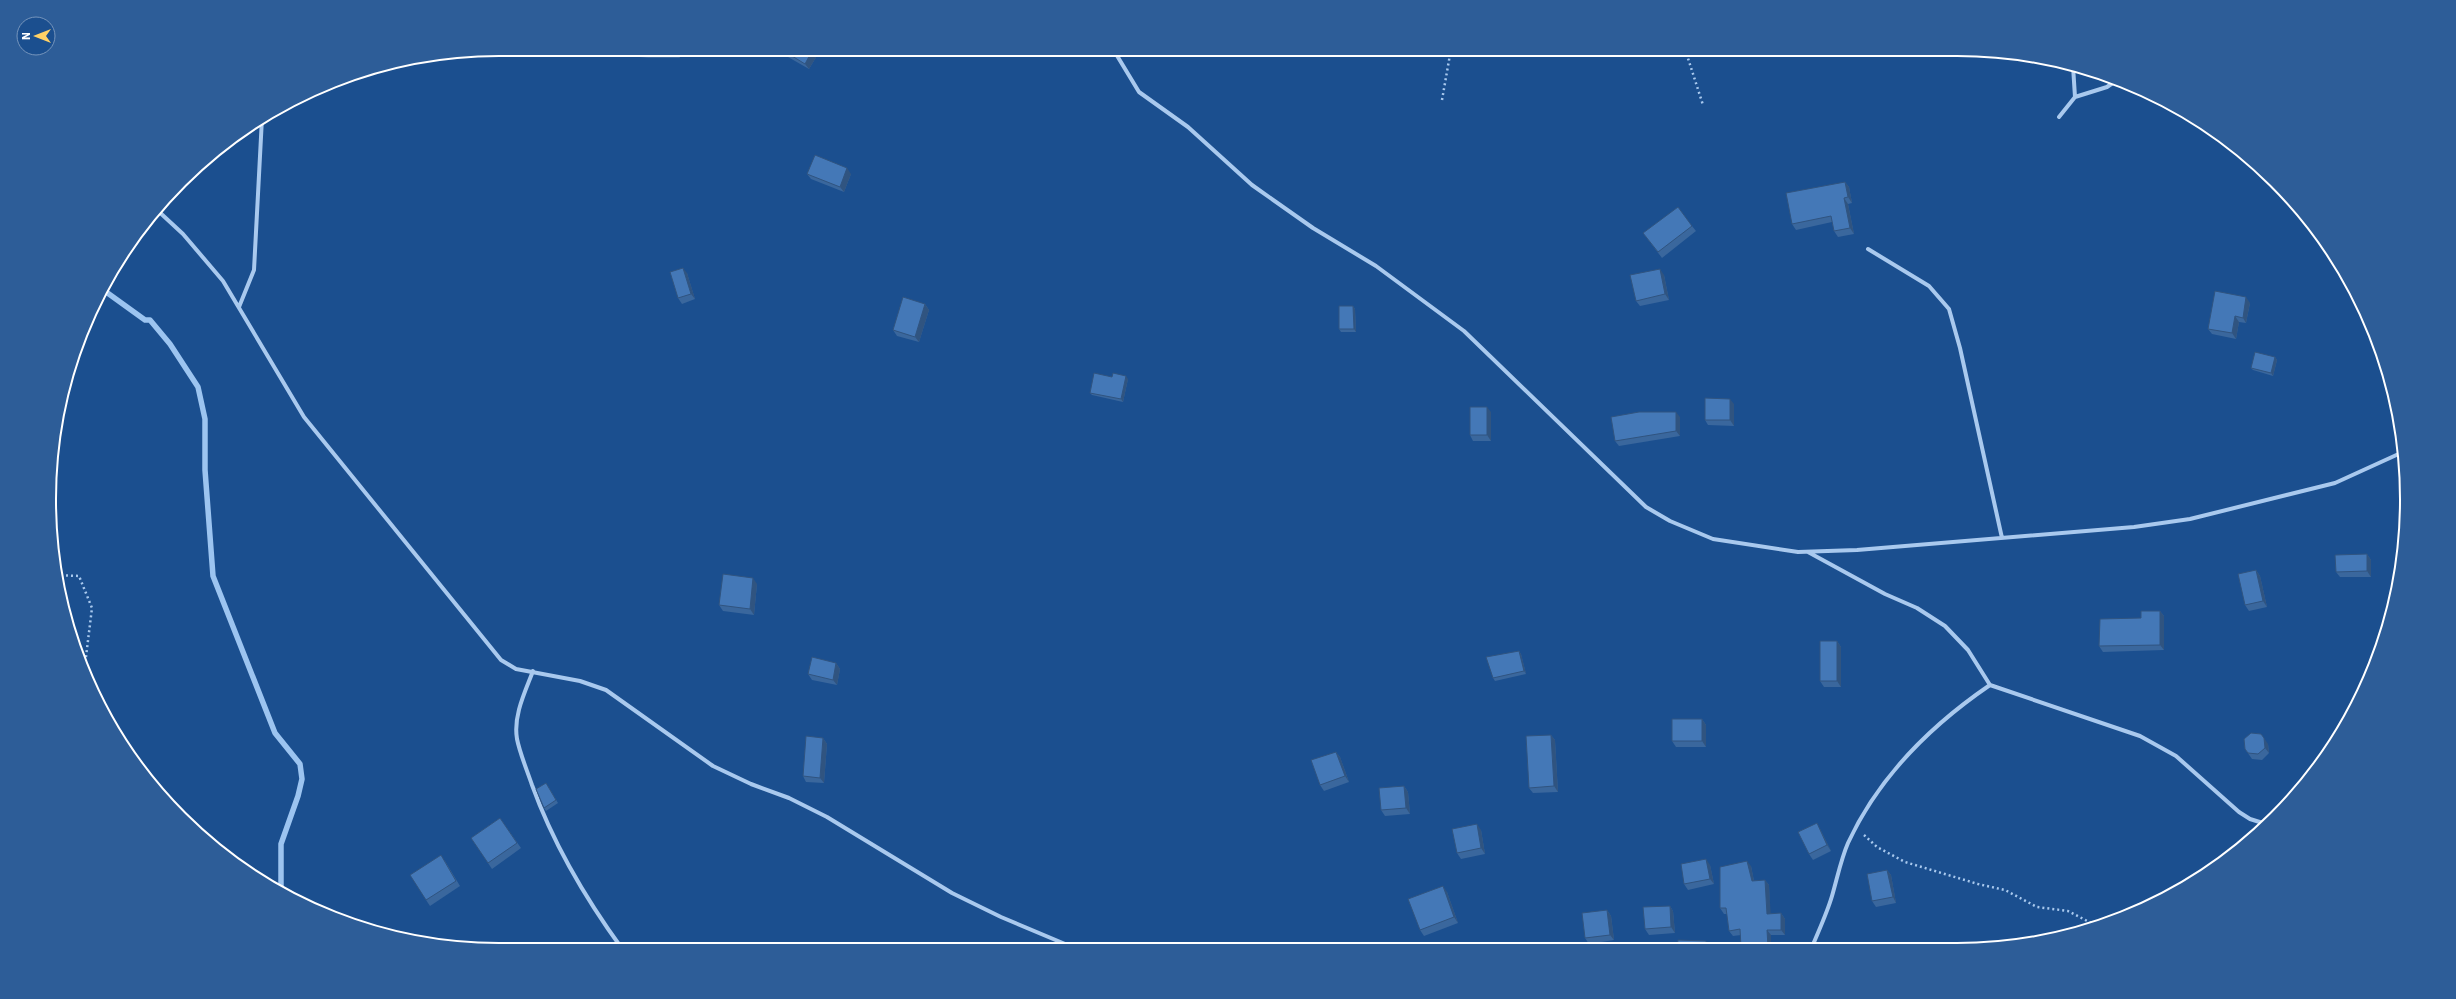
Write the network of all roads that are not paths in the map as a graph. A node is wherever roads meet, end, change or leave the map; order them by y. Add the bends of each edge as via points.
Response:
1 (1117, 56) edge
2 (2073, 72) edge
3 (2111, 84) edge
4 (2075, 97) junction
5 (2059, 117) dead end
6 (262, 125) edge
7 (161, 214) edge
8 (1868, 249) dead end
9 (240, 307) junction
10 (2397, 455) edge
11 (2002, 538) junction
12 (1807, 552) junction
13 (533, 671) junction
14 (1990, 685) junction
15 (2260, 822) edge
16 (618, 943) edge
17 (1065, 943) edge
18 (1814, 943) edge

1 - 12 street via 1139,92 1188,127 1252,185 1313,228 1376,266 1464,331 1646,507 1670,521 1713,539 1756,547
2 - 4 street
3 - 4 street
4 - 5 street
6 - 9 street via 254,270
7 - 9 street via 183,234 223,281
8 - 11 street via 1928,286 1949,309
9 - 13 street via 304,417 380,513 501,660 516,670
10 - 11 street via 2335,483 2190,519 2134,527
11 - 12 street
12 - 14 street via 1885,594 1917,608 1945,626 1968,650
13 - 16 street via 519,710 517,738 528,774 558,850 580,889
13 - 17 street via 580,681 606,690 713,766 827,817 952,893 1001,917
14 - 15 street via 2140,736 2176,756 2239,812
14 - 18 street via 1954,710 1907,754 1876,791 1847,845

